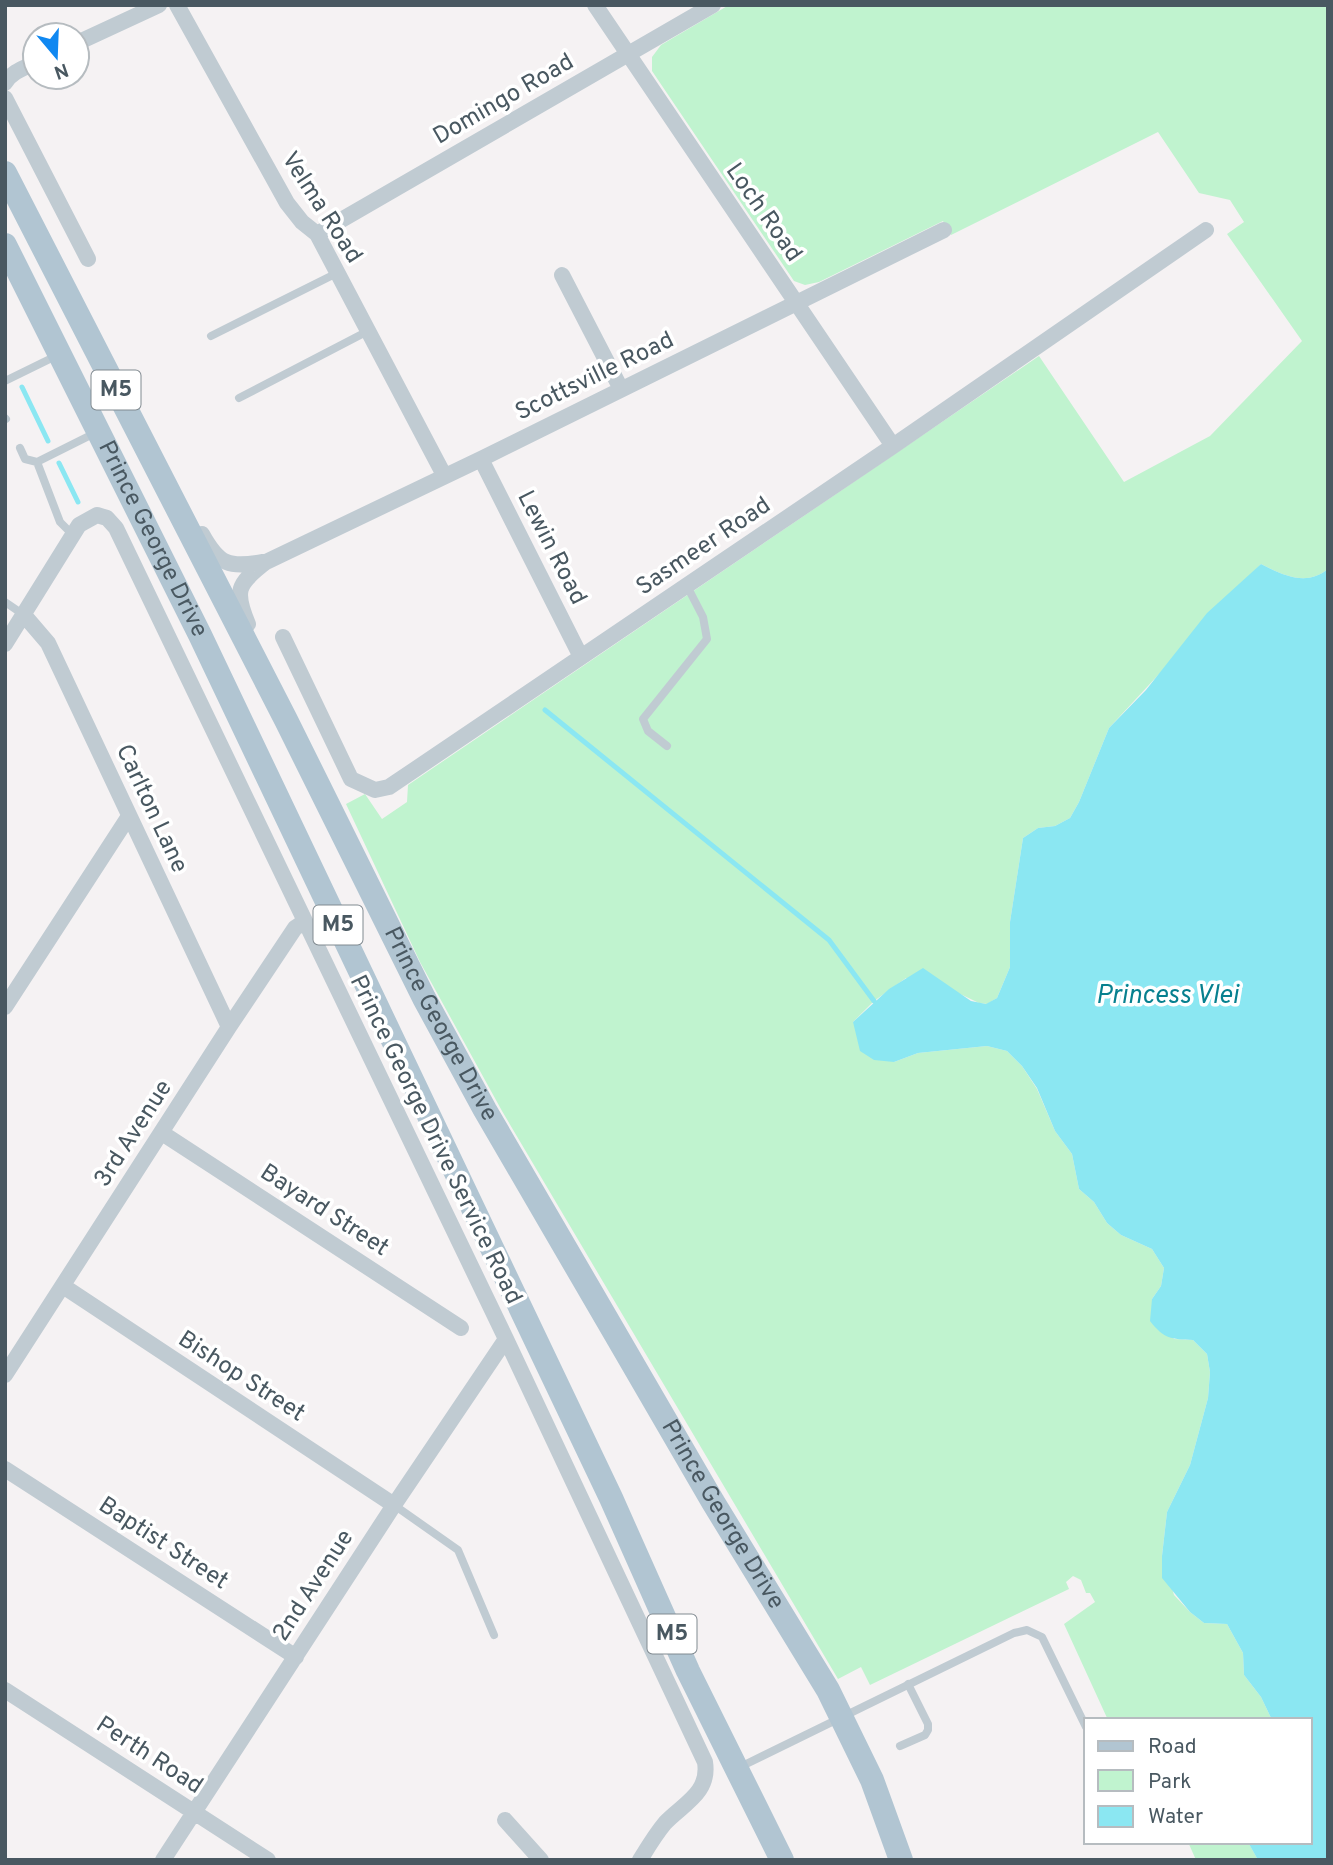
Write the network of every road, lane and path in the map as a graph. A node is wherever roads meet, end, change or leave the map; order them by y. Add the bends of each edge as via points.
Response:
1 (159, 5) edge
2 (177, 5) edge
3 (595, 5) edge
4 (713, 5) edge
5 (91, 37) edge
6 (627, 55) junction
7 (21, 70) edge
8 (5, 83) edge
9 (5, 98) edge
10 (5, 173) edge
11 (944, 230) dead end
12 (1206, 230) dead end
13 (317, 234) junction
14 (7, 250) edge
15 (88, 259) dead end
16 (337, 273) junction
17 (562, 275) dead end
18 (797, 302) junction
19 (368, 331) junction
20 (211, 336) dead end
21 (60, 354) junction
22 (5, 381) edge
23 (621, 389) junction
24 (239, 398) dead end
25 (100, 431) junction
26 (893, 446) junction
27 (20, 448) dead end
28 (481, 459) junction
29 (37, 463) junction
30 (444, 475) junction
31 (160, 478) junction
32 (73, 535) junction
33 (265, 562) junction
34 (687, 586) junction
35 (5, 602) edge
36 (24, 615) junction
37 (283, 637) dead end
38 (5, 644) edge
39 (581, 657) junction
40 (286, 720) junction
41 (667, 746) dead end
42 (129, 816) junction
43 (304, 922) junction
44 (5, 1007) edge
45 (229, 1027) junction
46 (162, 1133) junction
47 (63, 1286) junction
48 (461, 1328) dead end
49 (506, 1339) junction
50 (5, 1375) edge
51 (5, 1469) edge
52 (394, 1505) junction
53 (494, 1635) dead end
54 (296, 1657) junction
55 (908, 1684) junction
56 (5, 1690) edge
57 (842, 1716) junction
58 (1084, 1723) edge
59 (900, 1746) dead end
60 (737, 1769) junction
61 (194, 1813) junction
62 (505, 1820) dead end
63 (163, 1860) edge
64 (268, 1860) edge
65 (541, 1860) edge
66 (639, 1860) edge
67 (782, 1860) edge
68 (901, 1860) edge

1 - 5 street
2 - 13 street, Velma Road via 287,203
3 - 6 street, Loch Road
4 - 6 street, Domingo Road
6 - 13 street, Domingo Road
6 - 18 street, Loch Road
7 - 8 street
9 - 15 street
10 - 31 main road, Prince George Drive / M5
11 - 18 street, Scottsville Road
12 - 26 street, Sasmeer Road
13 - 16 street, Velma Road
14 - 21 main road, Prince George Drive / M5
16 - 19 street, Velma Road
16 - 20 lane
17 - 23 street
18 - 23 street, Scottsville Road
18 - 26 street, Loch Road
19 - 24 lane
19 - 30 street, Velma Road
21 - 22 lane
21 - 25 main road, Prince George Drive / M5
23 - 28 street, Scottsville Road
25 - 29 lane
25 - 60 main road, Prince George Drive / M5
26 - 34 street, Sasmeer Road
27 - 29 lane via 25,459
28 - 30 street, Scottsville Road
28 - 39 street, Lewin Road
29 - 32 lane via 60,522
30 - 33 street, Scottsville Road
31 - 33 street, Scottsville Road via 218,558 232,565
31 - 40 main road, Prince George Drive / M5
32 - 36 street
32 - 43 street, Prince George Drive Service Road via 81,523 97,515 107,517 116,528
33 - 40 street, Scottsville Road via 243,582 239,598
34 - 39 street, Sasmeer Road
34 - 41 lane via 704,617 707,639 643,719 645,728
35 - 36 lane
36 - 38 street
36 - 42 street, Carlton Lane via 48,643
37 - 39 street, Sasmeer Road via 346,773 356,783 375,790 389,787
40 - 57 main road, Prince George Drive / M5 via 418,987 479,1099
42 - 44 street
42 - 45 street, Carlton Lane
43 - 45 street, 3rd Avenue via 295,928
43 - 49 street, Prince George Drive Service Road
45 - 46 street, 3rd Avenue
46 - 47 street, 3rd Avenue
46 - 48 street, Bayard Street
47 - 50 street, 3rd Avenue
47 - 52 street, Bishop Street
49 - 52 street, 2nd Avenue
49 - 66 street, Prince George Drive Service Road via 705,1762 705,1781 696,1796 667,1822
51 - 54 street, Baptist Street
52 - 53 lane via 458,1550
52 - 54 street, 2nd Avenue
54 - 61 street, 2nd Avenue
55 - 57 lane
55 - 58 lane via 1027,1630 1035,1632 1046,1646
55 - 59 lane via 928,1730
56 - 61 street, Perth Road
57 - 60 lane
57 - 68 main road, Prince George Drive / M5
60 - 67 main road, Prince George Drive / M5
61 - 63 street, 2nd Avenue
61 - 64 street, Perth Road
62 - 65 street

